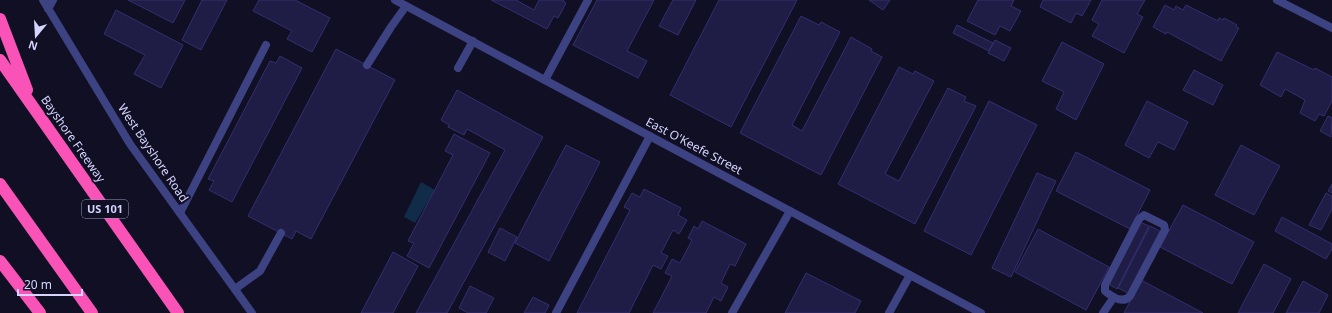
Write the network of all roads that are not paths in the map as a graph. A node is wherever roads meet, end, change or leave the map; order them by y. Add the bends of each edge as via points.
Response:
1 (43, 0) edge
2 (53, 0) edge
3 (395, 0) edge
4 (588, 0) edge
5 (1277, 0) edge
6 (406, 6) junction
7 (48, 9) junction
8 (0, 20) edge
9 (1332, 28) edge
10 (472, 41) junction
11 (266, 45) dead end
12 (0, 60) edge
13 (367, 65) dead end
14 (458, 68) dead end
15 (545, 80) junction
16 (32, 104) junction
17 (650, 136) junction
18 (0, 184) edge
19 (790, 211) junction
20 (180, 212) junction
21 (281, 233) dead end
22 (0, 261) edge
23 (910, 275) junction
24 (235, 290) junction
25 (1114, 297) junction
26 (40, 313) edge
27 (92, 313) edge
28 (178, 313) edge
29 (252, 313) edge
30 (556, 313) edge
31 (732, 313) edge
32 (889, 313) edge
33 (981, 313) edge
34 (1103, 313) edge

1 - 7 street, West Bayshore Road
2 - 7 street
3 - 6 street, East O'Keefe Street
4 - 15 street
5 - 9 street
6 - 10 street, East O'Keefe Street
6 - 13 street
7 - 20 street, West Bayshore Road via 130,144
8 - 16 highway
10 - 14 street
10 - 15 street, East O'Keefe Street
11 - 20 street
12 - 16 highway, Bayshore Freeway / US 101
15 - 17 street, East O'Keefe Street
16 - 28 highway, Bayshore Freeway / US 101
17 - 19 street, East O'Keefe Street
17 - 30 street
18 - 27 highway
19 - 23 street, East O'Keefe Street
19 - 31 street
20 - 24 street, West Bayshore Road
21 - 24 street via 260,271
22 - 26 highway
23 - 32 street
23 - 33 street, East O'Keefe Street
24 - 29 street, West Bayshore Road
25 - 25 street via 1125,300 1130,296 1165,230 1164,225 1148,216 1144,215 1139,219 1105,285 1105,291
25 - 34 street

